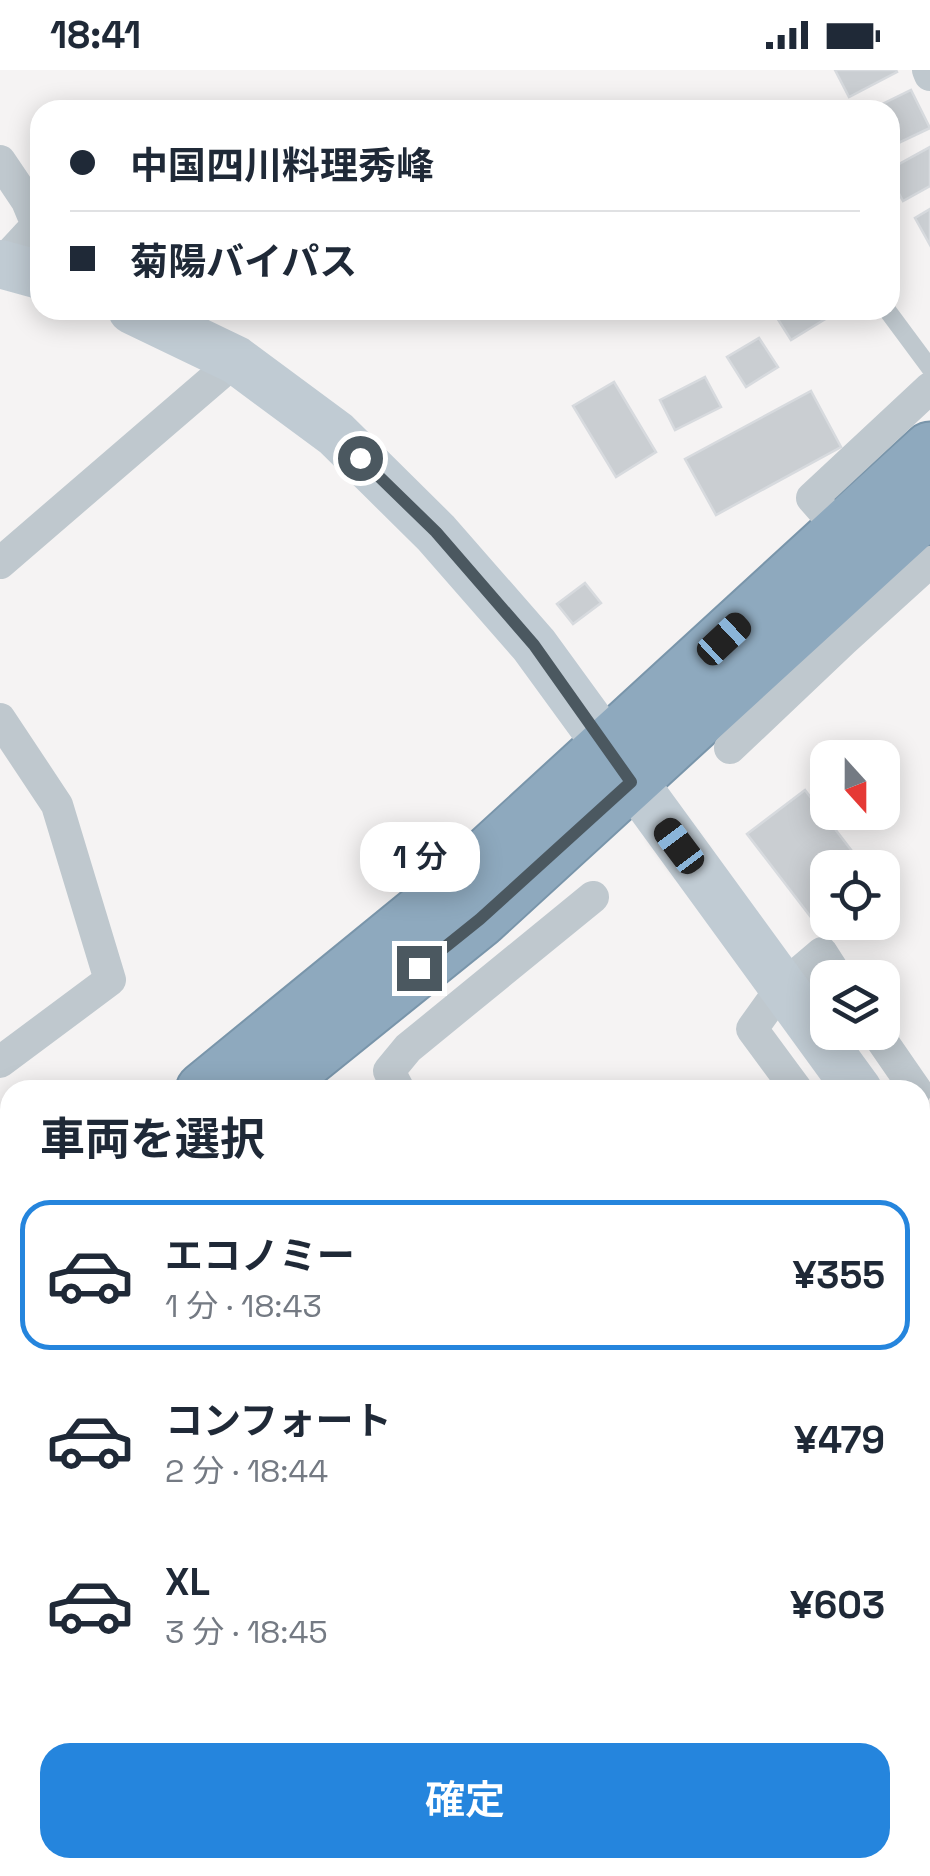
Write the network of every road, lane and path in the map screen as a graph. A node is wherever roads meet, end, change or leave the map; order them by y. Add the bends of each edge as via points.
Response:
1 (0, 161) edge
2 (30, 207) edge
3 (30, 238) edge
4 (14, 267) edge
5 (153, 320) edge
6 (894, 320) edge
7 (236, 360) junction
8 (930, 368) edge
9 (930, 388) edge
10 (930, 450) edge
11 (930, 507) edge
12 (841, 531) junction
13 (930, 562) edge
14 (0, 563) edge
15 (830, 627) junction
16 (0, 719) edge
17 (730, 748) dead end
18 (619, 764) junction
19 (593, 897) dead end
20 (810, 963) edge
21 (782, 987) junction
22 (888, 1050) edge
23 (0, 1062) edge
24 (216, 1080) edge
25 (280, 1080) edge
26 (394, 1080) edge
27 (790, 1080) edge
28 (851, 1080) edge
29 (909, 1080) edge

1 - 2 street
3 - 4 street
5 - 7 main road
6 - 8 lane
7 - 14 street
7 - 18 main road via 336,434 436,532 534,645
9 - 12 street via 812,498
10 - 12 highway
11 - 15 highway
12 - 18 highway
13 - 15 street
15 - 17 street
15 - 18 highway
16 - 23 street via 57,805 110,980
18 - 21 main road
18 - 24 highway via 454,886
18 - 25 highway via 480,919
19 - 26 street via 408,1048 389,1071
20 - 21 street
21 - 27 street via 752,1029
21 - 28 main road
22 - 29 street

